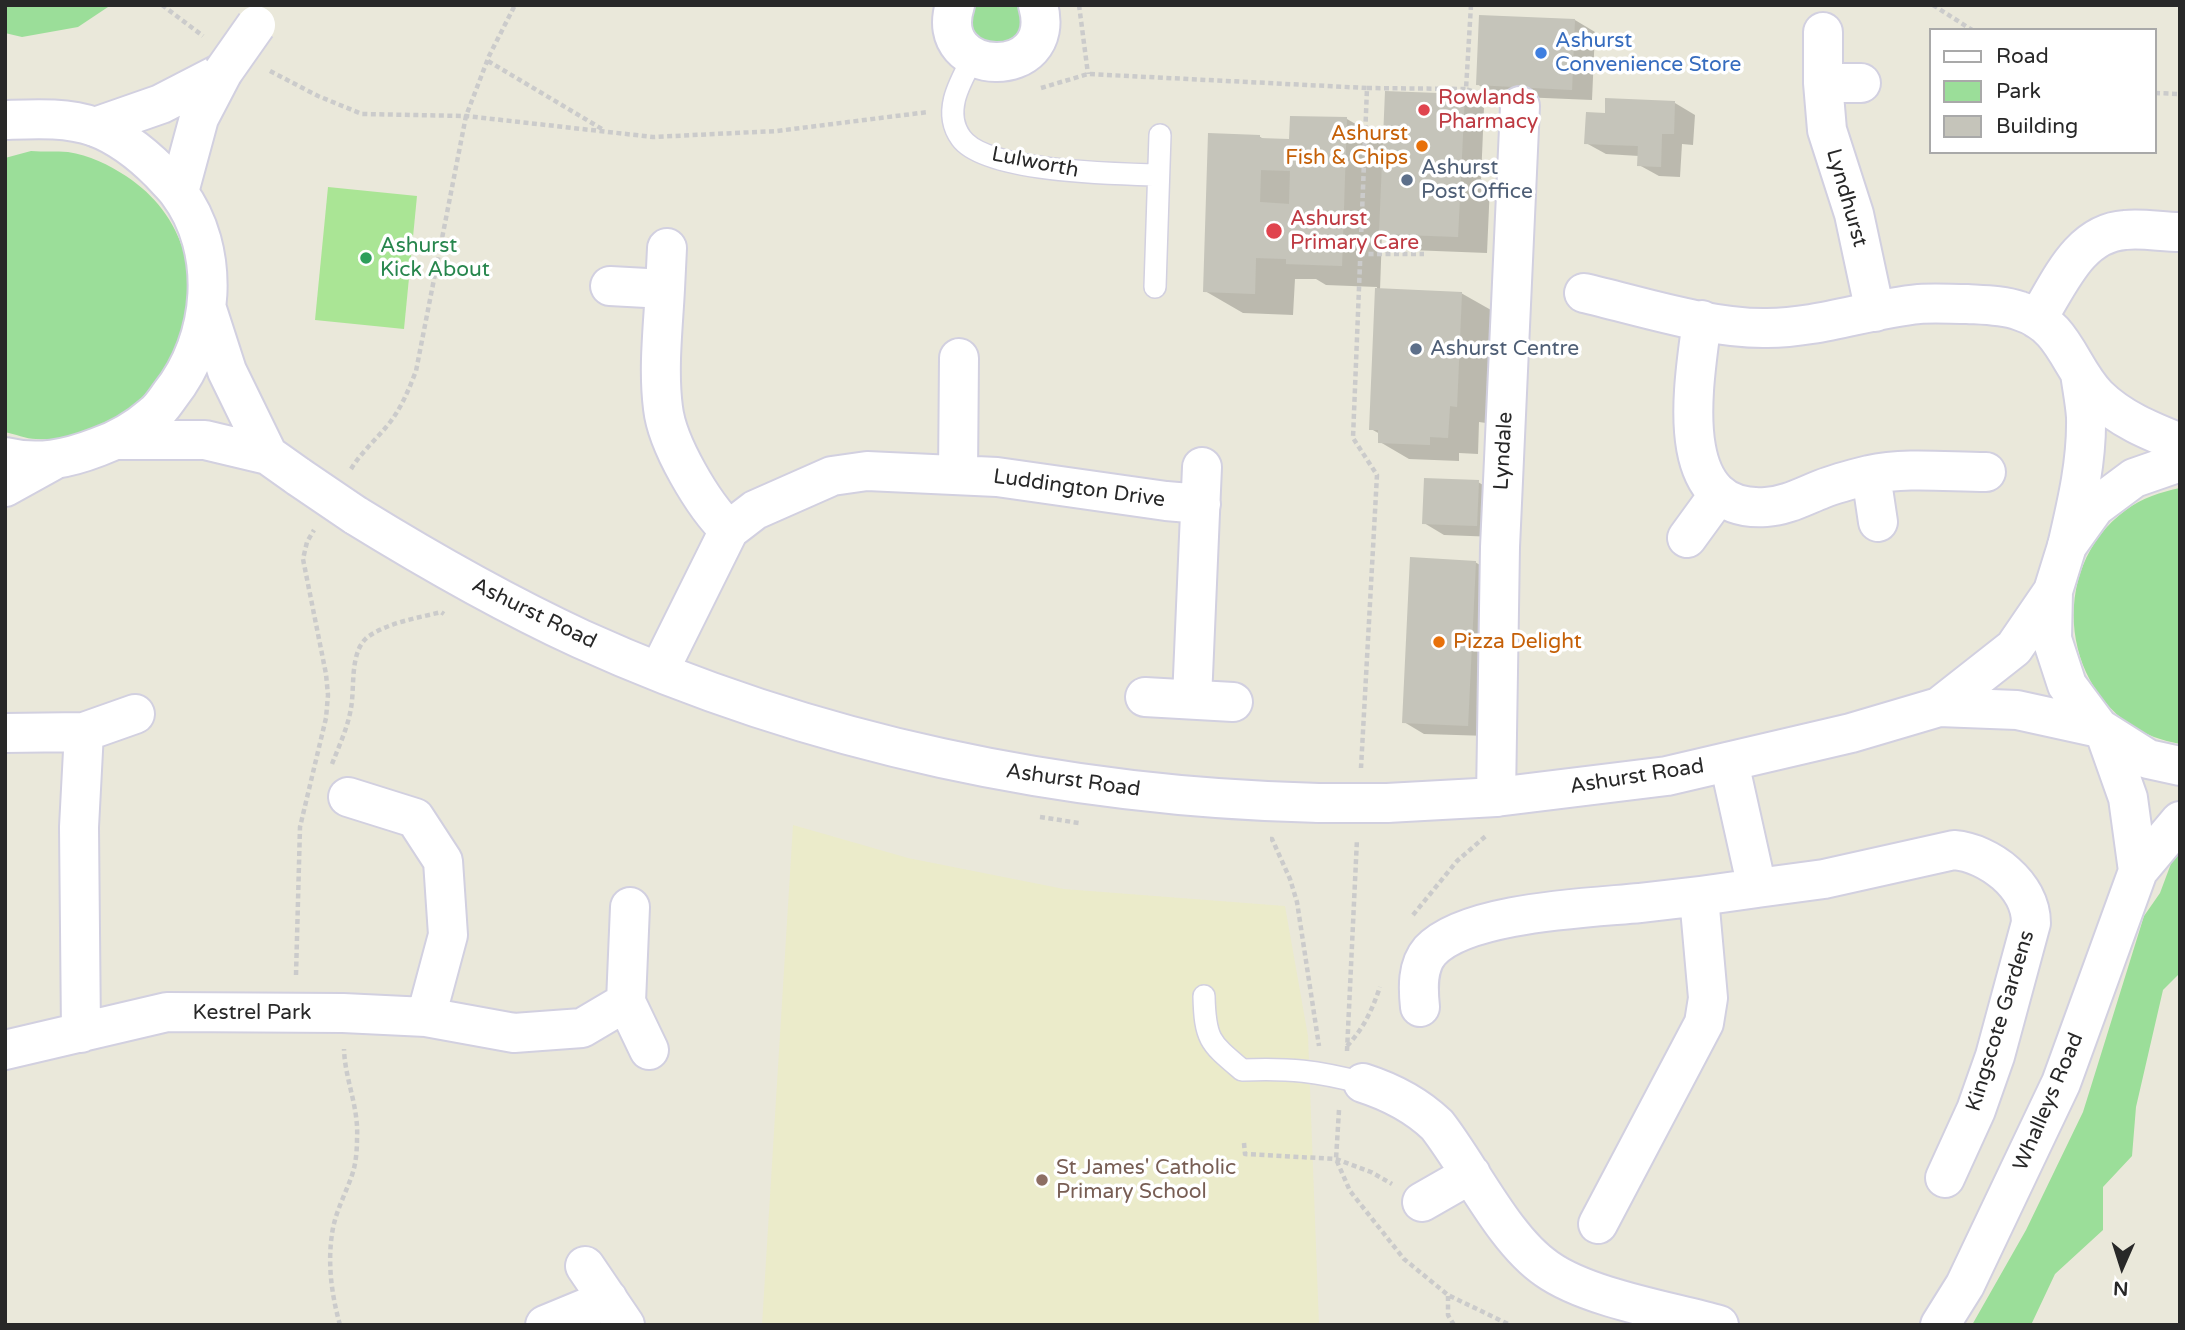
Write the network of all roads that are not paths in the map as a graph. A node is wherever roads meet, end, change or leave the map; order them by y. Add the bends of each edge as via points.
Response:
1 (956, 5) edge
2 (1038, 5) edge
3 (261, 15) edge
4 (1823, 32) dead end
5 (973, 58) junction
6 (223, 72) junction
7 (1823, 83) junction
8 (1861, 83) dead end
9 (1520, 106) road end
10 (5, 120) edge
11 (95, 127) junction
12 (1160, 135) dead end
13 (1158, 175) junction
14 (178, 192) junction
15 (2180, 232) edge
16 (667, 248) dead end
17 (610, 286) dead end
18 (1155, 287) dead end
19 (665, 289) junction
20 (1584, 293) dead end
21 (207, 308) junction
22 (1875, 312) junction
23 (2037, 319) junction
24 (1702, 320) junction
25 (959, 358) dead end
26 (2080, 373) junction
27 (118, 440) junction
28 (2180, 443) edge
29 (268, 455) junction
30 (5, 457) edge
31 (52, 461) junction
32 (2180, 463) edge
33 (1986, 472) dead end
34 (958, 475) junction
35 (1871, 475) junction
36 (5, 487) edge
37 (1720, 494) junction
38 (1878, 522) dead end
39 (729, 530) junction
40 (1687, 538) dead end
41 (2067, 546) junction
42 (2053, 591) junction
43 (659, 671) junction
44 (1145, 697) dead end
45 (1192, 699) junction
46 (1233, 702) dead end
47 (1939, 707) junction
48 (135, 714) dead end
49 (2102, 731) junction
50 (84, 732) junction
51 (5, 733) edge
52 (1729, 762) junction
53 (2180, 766) edge
54 (331, 783) road end
55 (1496, 797) junction
56 (2180, 821) edge
57 (2138, 871) junction
58 (1757, 888) junction
59 (1699, 897) junction
60 (630, 907) dead end
61 (1204, 996) dead end
62 (626, 1002) junction
63 (1420, 1007) dead end
64 (426, 1017) junction
65 (81, 1033) junction
66 (5, 1050) edge
67 (649, 1050) dead end
68 (1355, 1070) joint
69 (1471, 1174) junction
70 (1945, 1178) dead end
71 (1406, 1193) road end
72 (1598, 1224) dead end
73 (585, 1266) dead end
74 (617, 1312) edge
75 (545, 1325) edge
76 (1719, 1325) edge
77 (1940, 1325) edge

1 - 5 street via 956,38
2 - 5 street via 1041,22 1029,50 1002,64
3 - 6 street, bridge
4 - 7 street, Lyndhurst
5 - 13 lane, Lulworth via 960,81 953,108 954,125 972,148 1056,170
6 - 11 street via 161,104
6 - 14 street via 199,118
7 - 8 street
7 - 22 street, Lyndhurst via 1827,130 1854,214
9 - 55 street, Lyndale via 1500,547
10 - 11 street via 50,118
11 - 14 street via 142,154
12 - 13 lane
13 - 18 lane
14 - 21 street via 197,228 207,268
15 - 23 street via 2124,230 2087,244
16 - 19 street
17 - 19 street
19 - 39 street via 663,412 702,499
20 - 24 street
21 - 27 street via 198,348 179,384 155,415
21 - 29 street, Ashurst Road via 227,371
22 - 23 street via 1919,304 1979,305 2021,311
22 - 24 street via 1766,328
23 - 26 street via 2069,352
24 - 37 street via 1692,402 1693,435 1700,465
25 - 34 street
26 - 28 street via 2096,395 2117,412
26 - 41 street via 2085,448
27 - 29 street, Ashurst Road via 205,440
27 - 31 street
29 - 43 street, Ashurst Road, bridge via 424,558 583,640
30 - 31 street
31 - 36 street
32 - 41 street via 2124,485 2095,507
33 - 35 street
34 - 39 street, Luddington Drive via 867,471 832,476 755,510
34 - 45 street, Luddington Drive via 1166,501 1201,485
35 - 37 street via 1783,505 1750,507
35 - 38 street
37 - 40 street
39 - 43 street, Luddington Drive
41 - 42 street
42 - 47 street, Ashurst Road via 2014,648
42 - 49 street via 2053,639 2067,685
43 - 55 street, Ashurst Road, bridge via 851,736 1079,785 1254,802 1387,803
44 - 45 street
45 - 46 street
47 - 49 street, Ashurst Road via 2017,710
47 - 52 street, Ashurst Road
48 - 50 street
49 - 53 street via 2148,759
49 - 57 street, Whalleys Road via 2128,798
50 - 51 street
50 - 65 street via 79,827
52 - 55 street, Ashurst Road via 1667,775
52 - 58 street
54 - 64 street via 415,818 443,861 448,935
56 - 57 street, Whalleys Road
57 - 77 street, Whalleys Road via 2061,1083 1965,1285
58 - 59 street, Kingscote Gardens
58 - 70 street, Kingscote Gardens via 1824,879 1954,850 1967,851 2003,872 2027,899 2031,923 1995,1056
59 - 63 street, Kingscote Gardens via 1534,914 1480,925 1442,942 1424,959 1418,986
59 - 72 street via 1708,998 1704,1023
60 - 62 street
61 - 68 lane via 1205,1025 1213,1046 1242,1070 1334,1074
62 - 64 street, Kestrel Park via 582,1028 514,1034
62 - 67 street
64 - 65 street, Kestrel Park via 167,1012
65 - 66 street, Kestrel Park
68 - 69 street via 1422,1111 1443,1132
69 - 71 street
69 - 76 street via 1513,1235 1546,1269 1592,1291
73 - 74 street
74 - 75 street

